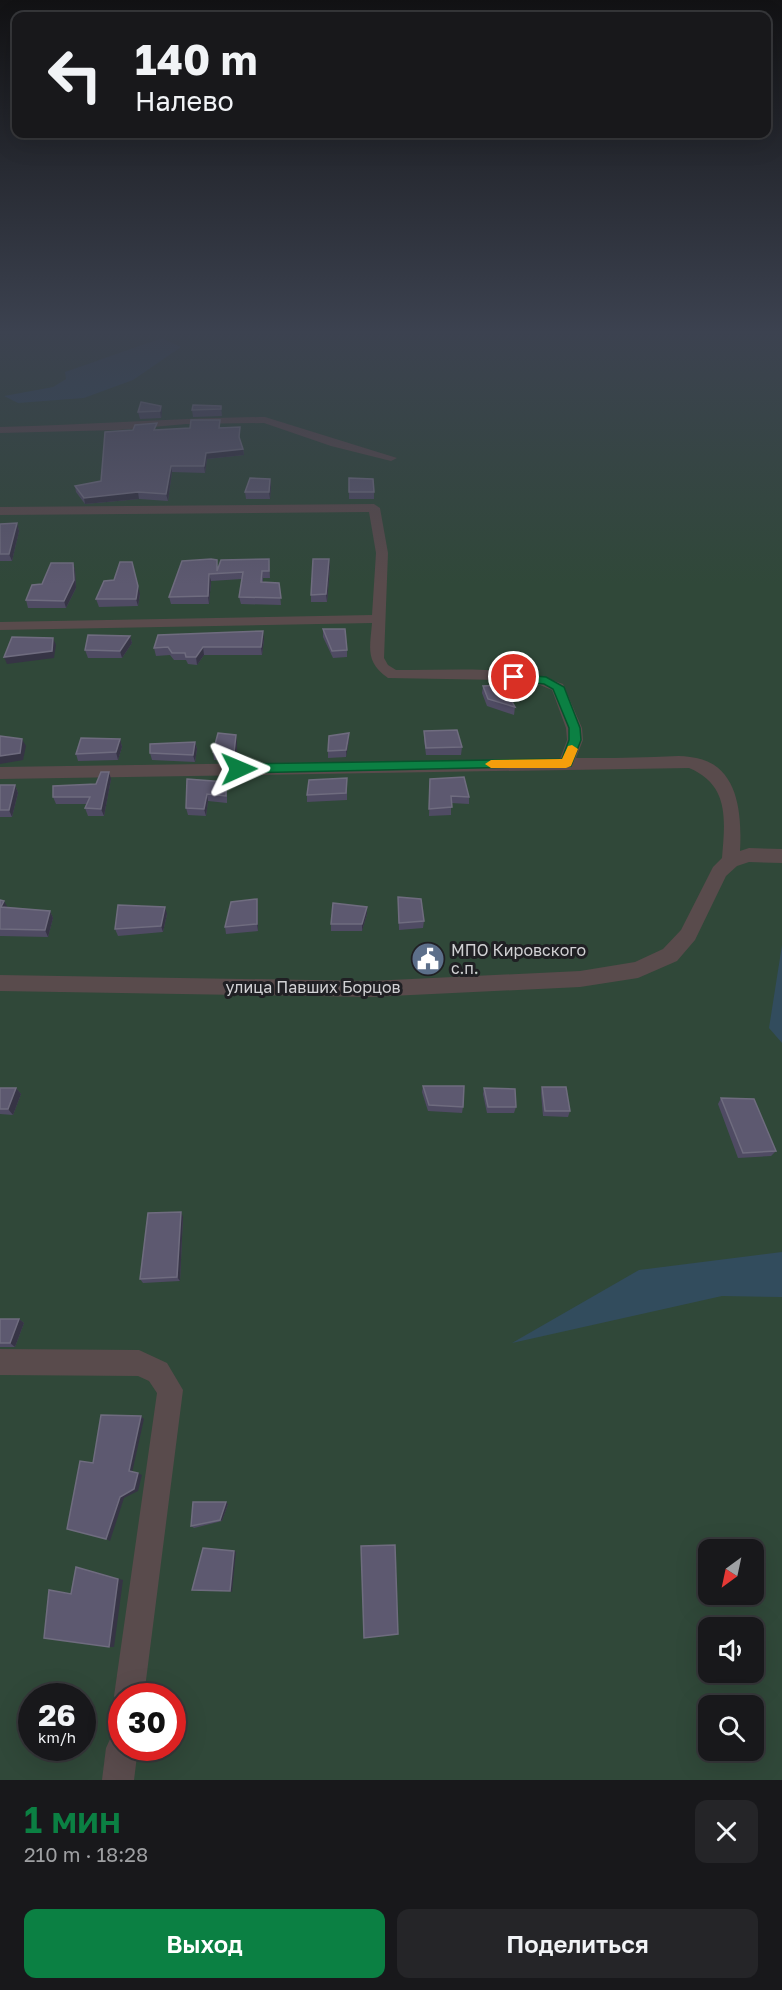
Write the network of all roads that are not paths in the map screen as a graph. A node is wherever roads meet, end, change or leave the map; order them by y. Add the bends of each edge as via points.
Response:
1 (0, 430) edge
2 (391, 458) dead end
3 (0, 511) edge
4 (378, 619) junction
5 (0, 626) edge
6 (566, 763) junction
7 (0, 773) edge
8 (782, 856) edge
9 (740, 858) junction
10 (0, 983) edge
11 (0, 1362) edge
12 (131, 1683) edge
13 (120, 1761) edge
14 (118, 1780) edge

1 - 2 street via 265,420
3 - 4 street via 374,508 382,553
4 - 5 street
4 - 6 street via 377,658 393,675 497,676 546,680 558,687 574,728 575,740
6 - 7 street
6 - 9 street via 691,762 706,767 716,775 731,800
8 - 9 street
9 - 10 street, улица Павших Борцов via 719,872 688,935 670,955 638,970 580,979 370,989
11 - 12 street via 139,1363 158,1372 170,1390
13 - 14 street

